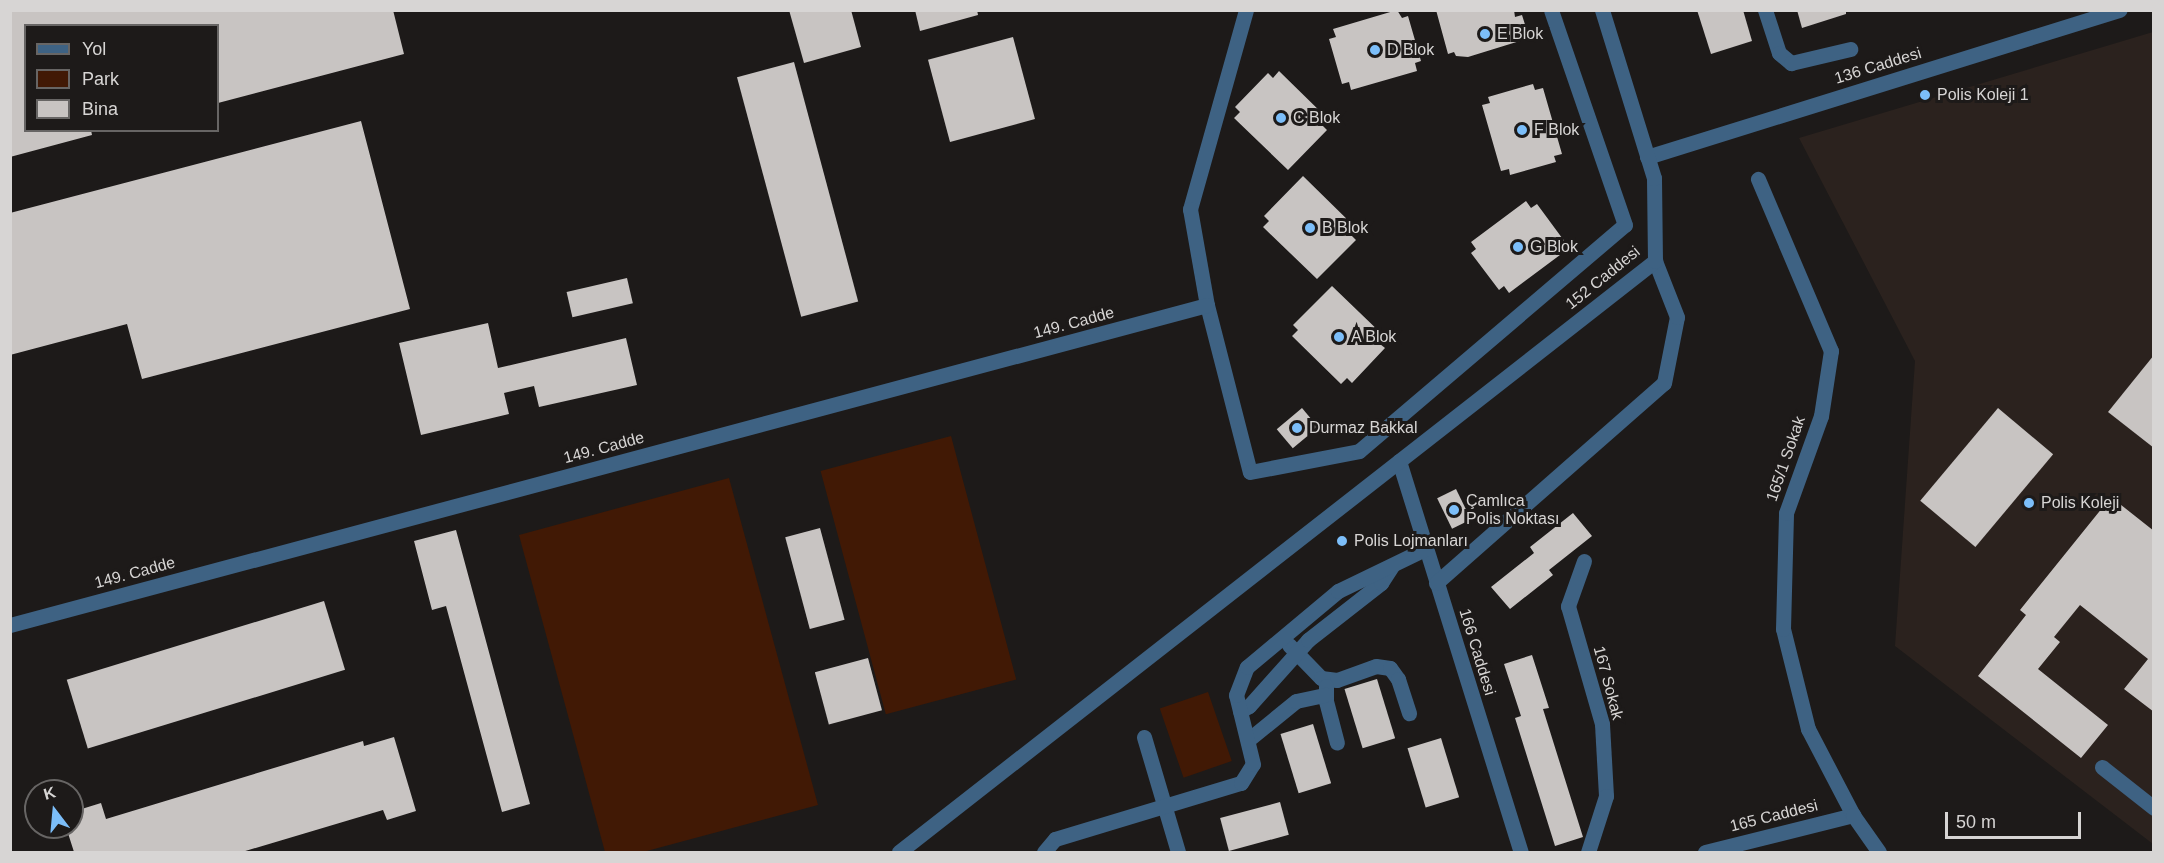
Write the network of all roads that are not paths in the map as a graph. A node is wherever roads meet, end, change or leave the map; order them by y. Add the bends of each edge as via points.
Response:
1 (1246, 10) edge
2 (1551, 10) edge
3 (1602, 10) edge
4 (1766, 10) edge
5 (2120, 10) edge
6 (1850, 49) dead end
7 (1647, 157) junction
8 (1758, 178) dead end
9 (1655, 261) junction
10 (1207, 305) junction
11 (1399, 461) junction
12 (1425, 549) junction
13 (1584, 561) dead end
14 (1392, 566) junction
15 (1436, 583) junction
16 (10, 625) edge
17 (1281, 636) junction
18 (1295, 652) junction
19 (1327, 687) junction
20 (1240, 711) junction
21 (1409, 712) dead end
22 (1144, 737) dead end
23 (1248, 740) junction
24 (1337, 743) dead end
25 (2102, 767) dead end
26 (1164, 806) junction
27 (2154, 808) edge
28 (1852, 814) junction
29 (899, 852) edge
30 (1044, 852) edge
31 (1178, 852) edge
32 (1521, 852) edge
33 (1588, 852) edge
34 (1705, 852) edge
35 (1879, 852) edge

1 - 10 street via 1190,209
2 - 10 street via 1625,225 1359,451 1272,468 1250,472
3 - 7 street, 152 Caddesi
4 - 6 street via 1779,53 1791,63
5 - 7 street, 136 Caddesi
7 - 9 street, 152 Caddesi via 1654,178
8 - 28 street, 165/1 Sokak via 1831,351 1821,416 1786,513 1783,629 1808,729
9 - 11 street, 152 Caddesi
9 - 15 street via 1677,317 1664,382
10 - 16 street, 149. Cadde
11 - 12 street, 166 Caddesi
11 - 29 street, 152 Caddesi
12 - 14 street
12 - 15 street, 166 Caddesi
13 - 33 street, 167 Sokak via 1568,606 1602,724 1606,796
14 - 17 street via 1338,591
14 - 18 street via 1381,583
15 - 32 street, 166 Caddesi
17 - 18 street
17 - 20 street via 1242,674 1236,695
18 - 19 street
18 - 20 street via 1256,699
19 - 21 street via 1384,666 1398,679
19 - 23 street via 1296,701
19 - 24 street
20 - 23 street
22 - 26 street
23 - 26 street via 1253,764 1241,783
25 - 27 street
26 - 30 street via 1055,839
26 - 31 street
28 - 34 street, 165 Caddesi
28 - 35 street, 165/1 Sokak

